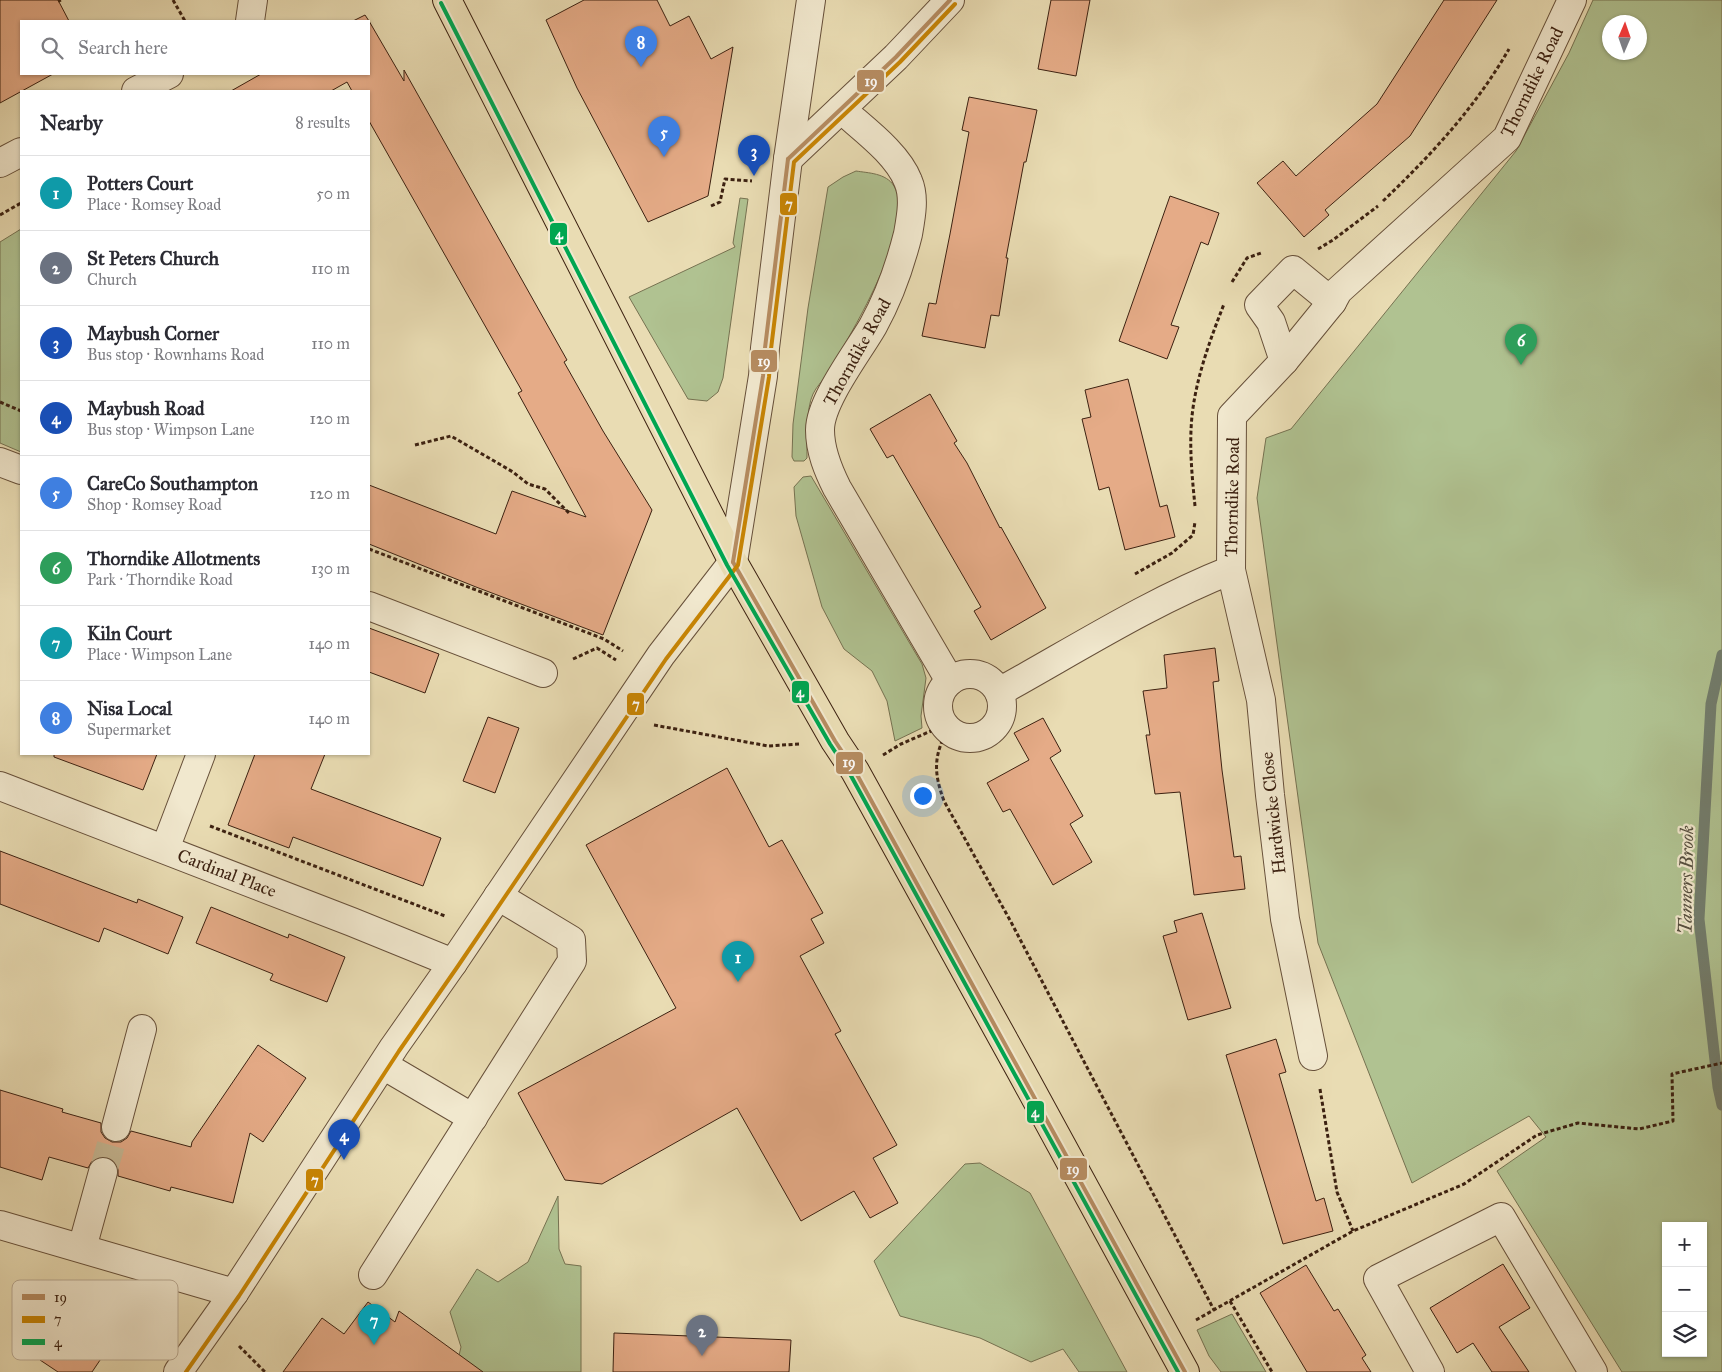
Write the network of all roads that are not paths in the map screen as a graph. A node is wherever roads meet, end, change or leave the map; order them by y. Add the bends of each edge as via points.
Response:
1 (253, 0) edge
2 (448, 0) edge
3 (811, 0) edge
4 (950, 0) edge
5 (1572, 0) edge
6 (250, 20) edge
7 (168, 75) edge
8 (138, 90) edge
9 (842, 109) junction
10 (20, 153) edge
11 (788, 158) junction
12 (0, 163) edge
13 (1332, 302) junction
14 (1284, 361) junction
15 (0, 462) edge
16 (20, 470) edge
17 (733, 562) junction
18 (1231, 570) junction
19 (370, 606) edge
20 (543, 673) road end
21 (950, 680) junction
22 (999, 692) junction
23 (201, 755) edge
24 (0, 786) edge
25 (166, 849) junction
26 (498, 896) junction
27 (453, 963) junction
28 (142, 1029) dead end
29 (1313, 1056) road end
30 (383, 1065) junction
31 (473, 1118) junction
32 (116, 1127) tunnel mouth
33 (103, 1172) tunnel mouth
34 (0, 1225) edge
35 (82, 1248) junction
36 (373, 1275) dead end
37 (234, 1293) junction
38 (178, 1372) edge
39 (1185, 1372) edge
40 (1430, 1372) edge
41 (1593, 1372) edge

1 - 6 street
2 - 17 main road
3 - 11 street
4 - 9 street
5 - 13 street, Thorndike Road via 1508,138 1338,291
7 - 8 street
9 - 11 street
9 - 21 street, Thorndike Road via 898,163 908,182 912,202 903,256 891,291 825,409 819,429 822,450 837,488
10 - 12 street
11 - 17 street via 763,376
13 - 14 street, Thorndike Road
13 - 14 street via 1293,270 1259,306 1271,322
14 - 18 street, Thorndike Road via 1232,416
15 - 16 street
17 - 26 street via 661,655
17 - 39 main road via 859,780
18 - 22 street, Thorndike Road via 1166,599
18 - 29 street, Hardwicke Close via 1261,700 1286,920
19 - 20 street
21 - 22 street via 976,674 990,681
21 - 22 street via 938,704 940,716 954,734 961,736 973,738 994,727 1002,712
23 - 25 street
24 - 25 street, Cardinal Place
25 - 27 street, Cardinal Place
26 - 27 street
26 - 31 street via 571,940 572,961
27 - 30 street
28 - 32 street
30 - 31 street
30 - 37 street
31 - 36 street
33 - 35 street
34 - 35 street
35 - 37 street
37 - 38 street
40 - 41 street via 1378,1279 1501,1217

